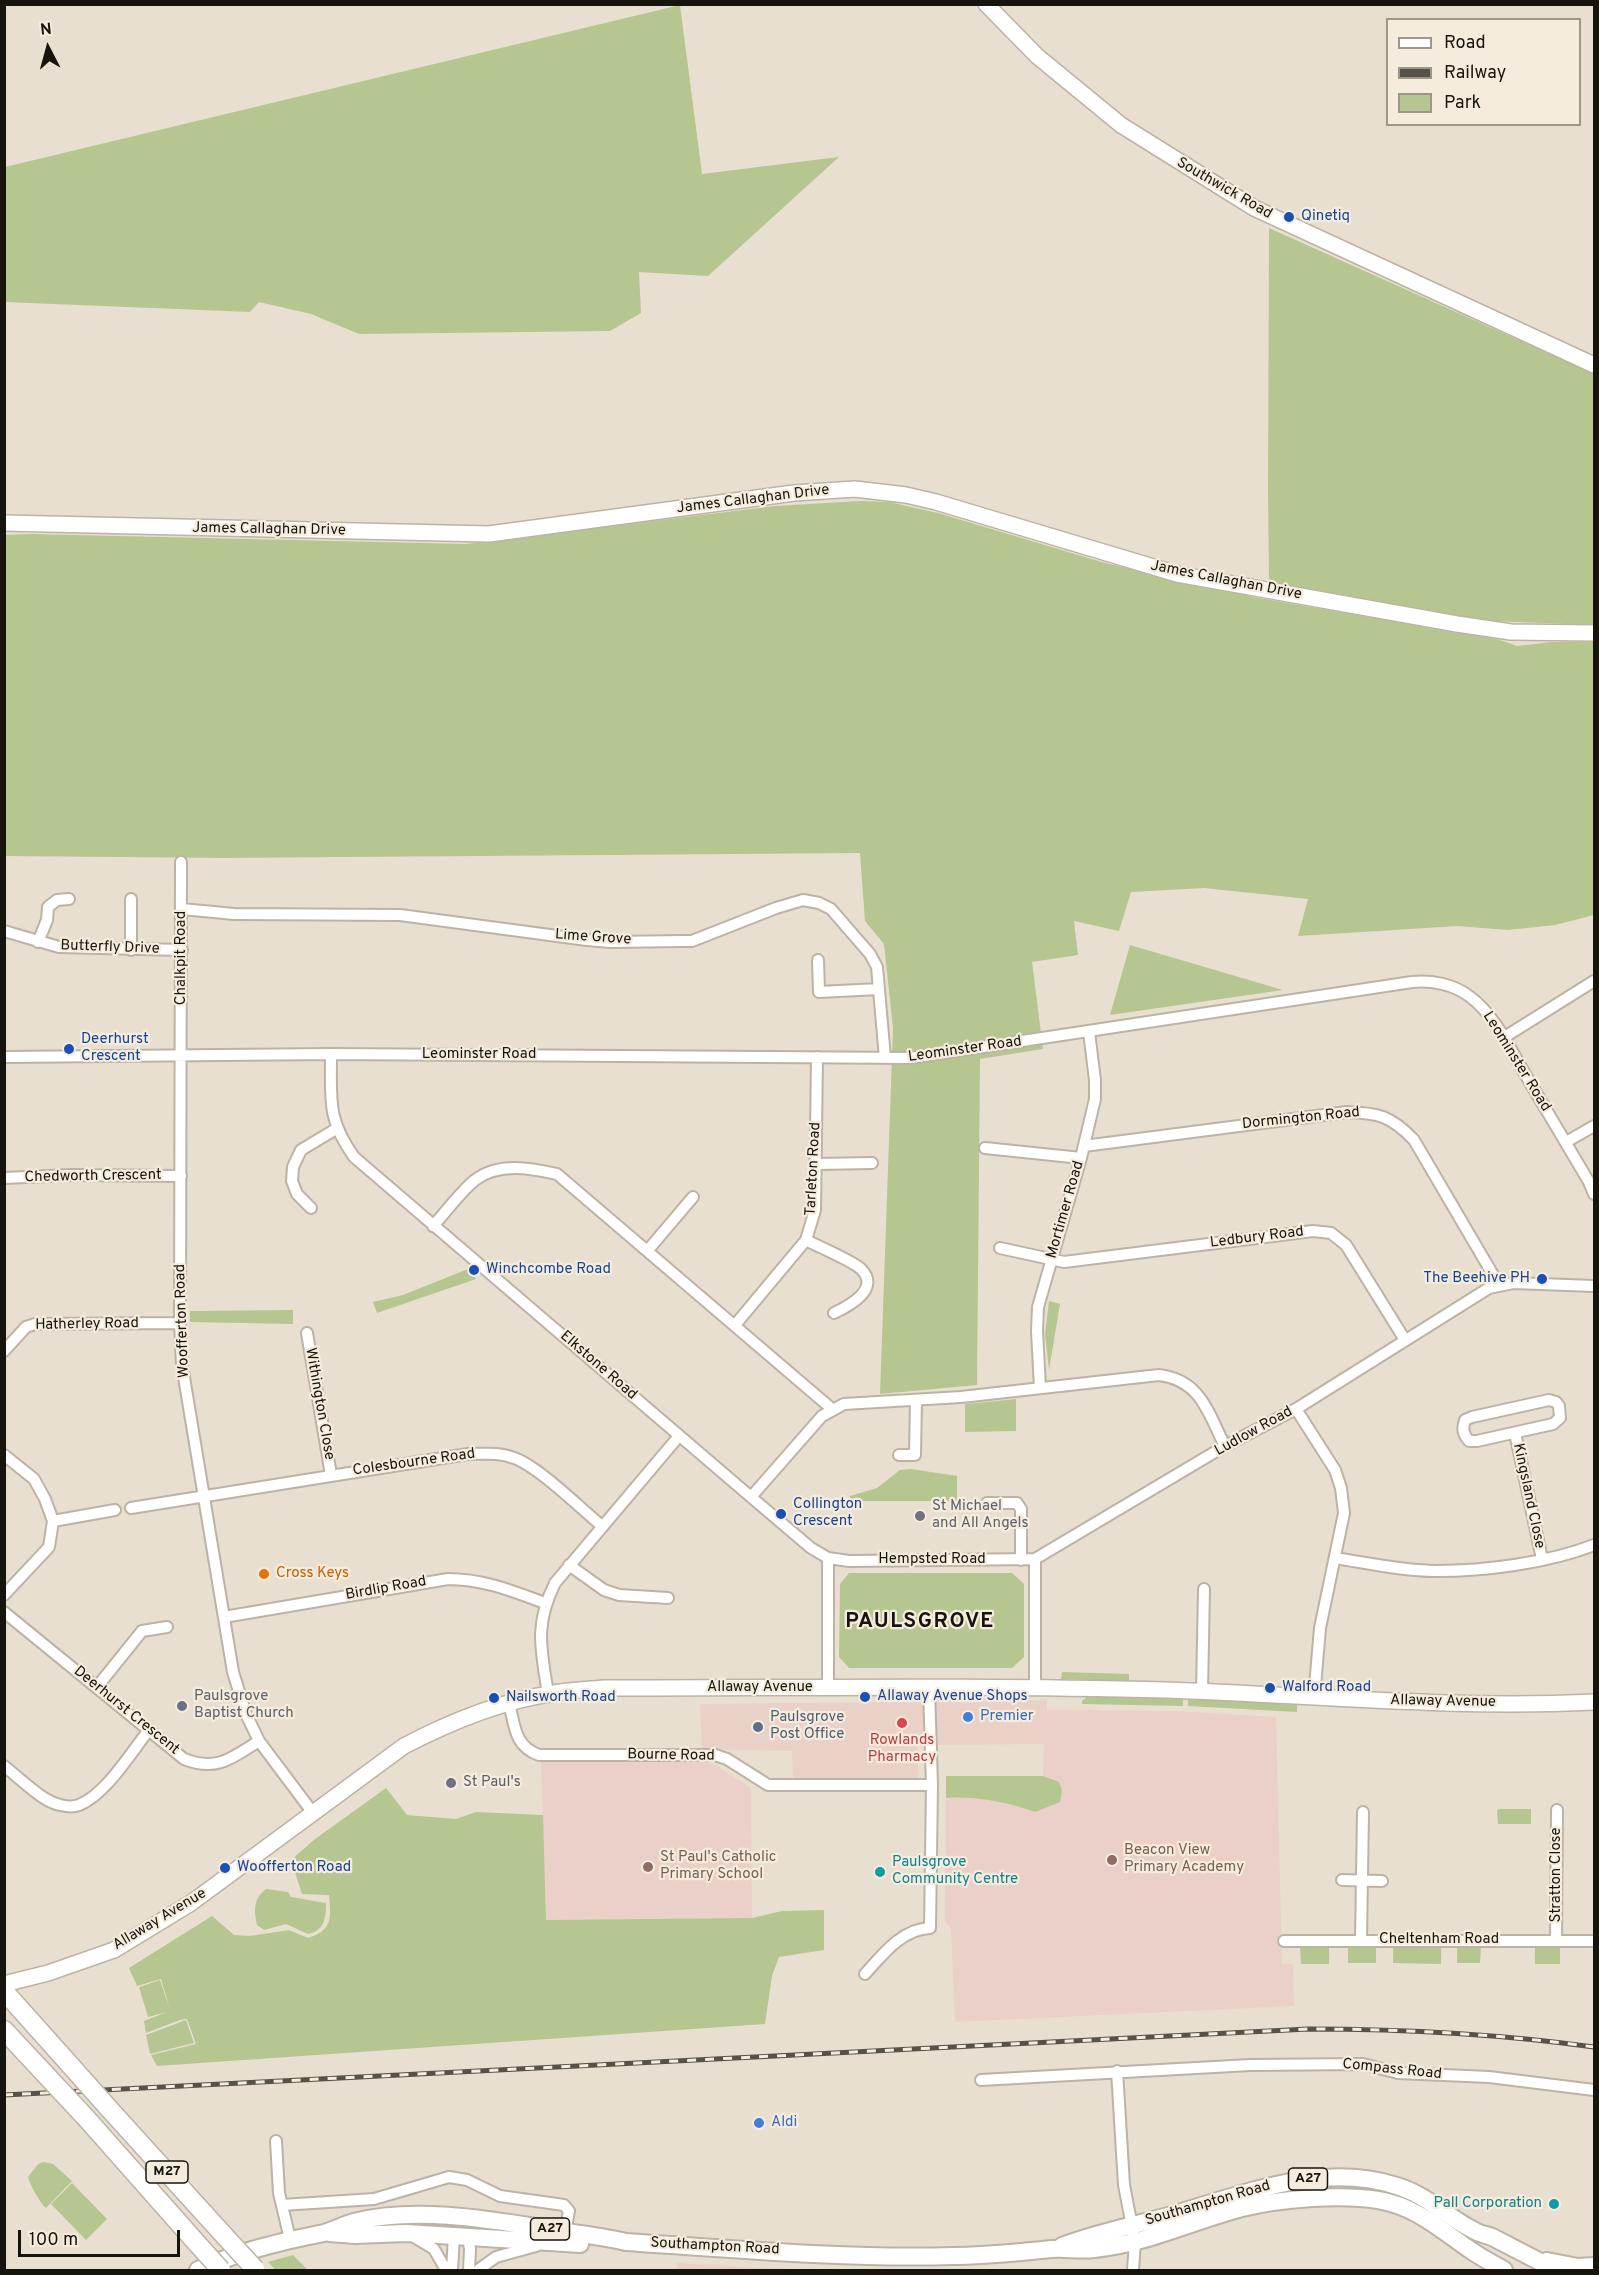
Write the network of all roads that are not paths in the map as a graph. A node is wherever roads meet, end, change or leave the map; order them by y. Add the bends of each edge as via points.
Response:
1 (986, 4) edge
2 (1594, 365) edge
3 (4, 523) edge
4 (1594, 633) edge
5 (182, 862) dead end
6 (131, 898) dead end
7 (69, 899) dead end
8 (182, 909) junction
9 (4, 931) edge
10 (38, 942) junction
11 (131, 950) junction
12 (182, 950) junction
13 (818, 960) dead end
14 (1594, 981) edge
15 (879, 989) junction
16 (1089, 1032) junction
17 (1503, 1038) junction
18 (182, 1054) junction
19 (331, 1054) junction
20 (4, 1057) edge
21 (817, 1058) junction
22 (885, 1058) junction
23 (1594, 1126) edge
24 (336, 1129) junction
25 (1566, 1142) junction
26 (1084, 1146) junction
27 (985, 1148) dead end
28 (1081, 1158) junction
29 (872, 1163) dead end
30 (817, 1164) junction
31 (181, 1176) junction
32 (4, 1178) edge
33 (1594, 1194) edge
34 (693, 1197) dead end
35 (311, 1208) dead end
36 (433, 1226) junction
37 (806, 1240) junction
38 (1000, 1248) dead end
39 (648, 1250) junction
40 (1053, 1258) junction
41 (1499, 1285) junction
42 (1594, 1286) edge
43 (834, 1313) dead end
44 (180, 1323) junction
45 (735, 1325) junction
46 (307, 1333) dead end
47 (1405, 1340) junction
48 (4, 1351) edge
49 (1040, 1388) junction
50 (916, 1400) junction
51 (832, 1409) junction
52 (1296, 1409) junction
53 (1515, 1433) junction
54 (679, 1436) junction
55 (1226, 1446) junction
56 (4, 1455) edge
57 (899, 1455) dead end
58 (331, 1475) junction
59 (204, 1496) junction
60 (751, 1497) junction
61 (987, 1503) dead end
62 (131, 1508) dead end
63 (115, 1510) dead end
64 (52, 1521) junction
65 (602, 1526) junction
66 (1594, 1545) edge
67 (1335, 1557) junction
68 (828, 1558) junction
69 (1035, 1559) junction
70 (1542, 1559) junction
71 (1021, 1560) junction
72 (569, 1565) junction
73 (1204, 1588) dead end
74 (4, 1595) edge
75 (668, 1598) dead end
76 (545, 1604) junction
77 (4, 1612) edge
78 (224, 1617) junction
79 (167, 1627) dead end
80 (97, 1687) junction
81 (1035, 1687) junction
82 (828, 1688) junction
83 (929, 1688) junction
84 (1202, 1692) junction
85 (548, 1694) junction
86 (1314, 1698) junction
87 (1594, 1701) edge
88 (509, 1703) junction
89 (148, 1731) junction
90 (260, 1741) junction
91 (4, 1766) edge
92 (932, 1785) junction
93 (1557, 1810) dead end
94 (1363, 1812) dead end
95 (313, 1813) junction
96 (1342, 1880) dead end
97 (1362, 1880) junction
98 (1382, 1881) dead end
99 (1361, 1940) junction
100 (1284, 1941) dead end
101 (1556, 1941) junction
102 (1594, 1941) edge
103 (865, 1974) dead end
104 (4, 1984) edge
105 (10, 1997) edge
106 (4, 2030) edge
107 (1117, 2072) junction
108 (981, 2080) dead end
109 (1594, 2090) edge
110 (276, 2141) dead end
111 (282, 2205) junction
112 (474, 2218) junction
113 (365, 2220) junction
114 (1133, 2225) junction
115 (326, 2232) junction
116 (406, 2233) junction
117 (460, 2233) junction
118 (290, 2238) junction
119 (566, 2240) junction
120 (1135, 2242) junction
121 (1055, 2248) junction
122 (1530, 2264) edge
123 (1594, 2266) edge
124 (256, 2270) edge
125 (198, 2271) edge
126 (221, 2271) edge
127 (446, 2271) edge
128 (452, 2271) edge
129 (469, 2271) edge
130 (478, 2271) edge
131 (1133, 2271) edge
132 (1504, 2271) edge
133 (1557, 2271) edge

1 - 2 street, Southwick Road via 1037,56 1121,125 1254,208
3 - 4 street, James Callaghan Drive via 489,534 794,493 877,491 936,502 1177,574 1489,629
5 - 8 street, Chalkpit Road
6 - 11 street
7 - 10 street via 57,900 48,907
8 - 12 street, Chalkpit Road
8 - 15 street, Lime Grove via 234,914 400,915 587,940 692,941 803,900 825,906 843,922 877,967
9 - 10 street, Butterfly Drive
10 - 11 street, Butterfly Drive via 59,947
11 - 12 street, Butterfly Drive
12 - 18 street, Chalkpit Road
13 - 15 street via 819,992
14 - 17 street
15 - 22 street, Lime Grove
16 - 17 street, Leominster Road via 1420,981 1445,985 1469,996
16 - 22 street, Leominster Road via 910,1058
16 - 26 street, Mortimer Road via 1095,1099
17 - 25 street, Leominster Road
18 - 19 street, Leominster Road
18 - 20 street
18 - 31 street, Woofferton Road
19 - 21 street, Leominster Road
19 - 24 street, Elkstone Road via 331,1105
21 - 22 street, Leominster Road
21 - 30 street, Tarleton Road
23 - 25 street
24 - 35 street via 301,1150 293,1167 292,1181 297,1194
24 - 36 street, Elkstone Road via 354,1157
25 - 33 street, Leominster Road
26 - 28 street, Mortimer Road
26 - 41 street, Dormington Road via 1347,1112 1386,1117 1414,1140
27 - 28 street
28 - 40 street, Mortimer Road
29 - 30 street
30 - 37 street, Tarleton Road via 815,1210
31 - 32 street, Chedworth Crescent
31 - 44 street, Woofferton Road
34 - 39 street
36 - 39 street via 475,1180 499,1169 529,1167 557,1174
36 - 54 street, Elkstone Road
37 - 43 street via 861,1269 867,1278 858,1300
37 - 45 street, Tarleton Road
38 - 40 street, Ledbury Road
39 - 45 street
40 - 47 street, Ledbury Road via 1064,1262 1313,1231 1331,1233 1346,1245
40 - 49 street, Mortimer Road via 1038,1307
41 - 42 street, Ludlow Road
41 - 47 street, Ludlow Road
44 - 48 street, Hatherley Road via 35,1324 26,1327
44 - 59 street, Woofferton Road via 182,1365
45 - 51 street
46 - 58 street, Withington Close
47 - 52 street, Ludlow Road
49 - 50 street
49 - 55 street via 1172,1376 1196,1390
50 - 51 street via 844,1404
50 - 57 street via 915,1455
51 - 60 street
52 - 55 street, Ludlow Road
52 - 67 street via 1335,1470 1341,1488 1344,1513
53 - 53 street, Kingsland Close via 1469,1441 1463,1428 1465,1420 1472,1417 1549,1400 1559,1406 1560,1418 1553,1424
53 - 70 street, Kingsland Close
54 - 60 street, Elkstone Road
54 - 65 street
55 - 69 street, Ludlow Road
56 - 64 street via 34,1479
58 - 59 street, Colesbourne Road
58 - 65 street, Colesbourne Road via 468,1454 496,1454 516,1458 533,1468
59 - 62 street, Colesbourne Road
59 - 78 street, Woofferton Road
60 - 68 street, Elkstone Road
61 - 71 street via 1017,1503 1022,1509
63 - 64 street
64 - 74 street via 49,1547
65 - 72 street
66 - 70 street
67 - 70 street via 1434,1571
67 - 86 street via 1320,1628
68 - 71 street, Hempsted Road
68 - 82 street
69 - 71 street, Hempsted Road
69 - 81 street
72 - 75 street via 604,1590 619,1595
72 - 76 street
73 - 84 street
76 - 78 street, Birdlip Road via 488,1582 448,1579
76 - 85 street via 540,1645
77 - 80 street, Deerhurst Crescent
78 - 90 street, Woofferton Road via 233,1672 246,1714
79 - 80 street via 142,1631
80 - 89 street, Deerhurst Crescent
81 - 83 street, Allaway Avenue
81 - 84 street, Allaway Avenue
82 - 83 street, Allaway Avenue
82 - 85 street, Allaway Avenue via 604,1688
83 - 92 street
84 - 86 street, Allaway Avenue
85 - 88 street, Allaway Avenue
86 - 87 street, Allaway Avenue
88 - 92 street, Bourne Road via 520,1743 539,1755 715,1755 768,1785
88 - 95 street, Allaway Avenue via 474,1714 404,1746
89 - 90 street, Deerhurst Crescent via 196,1764 225,1762
89 - 91 street via 107,1783 78,1806 45,1799
90 - 95 street, Woofferton Road
92 - 103 street via 930,1928 909,1932
93 - 101 street, Stratton Close
94 - 97 street
95 - 104 street, Allaway Avenue via 190,1904 114,1950
96 - 97 street
97 - 98 street
97 - 99 street
99 - 100 street, Cheltenham Road
99 - 101 street, Cheltenham Road
101 - 102 street, Cheltenham Road
105 - 124 highway, M27, bridge
106 - 126 highway, M27, bridge
107 - 108 street, Compass Road
107 - 109 street, Compass Road via 1363,2064 1398,2073 1489,2077
107 - 114 street via 1124,2185
110 - 111 street
111 - 118 street
111 - 119 street via 374,2199 448,2177 468,2180 500,2196 564,2205 569,2211
112 - 113 main road, Southampton Road / A27 via 419,2215
112 - 117 main road via 466,2220
112 - 119 main road, Southampton Road / A27
113 - 115 main road, Southampton Road / A27
113 - 117 main road via 442,2223
114 - 120 street
114 - 121 main road, Southampton Road / A27
114 - 122 main road, Southampton Road / A27 via 1255,2190 1346,2176 1378,2180 1411,2191
115 - 116 main road, Southampton Road / A27
115 - 118 main road, Southampton Road / A27
116 - 117 main road, Southampton Road / A27
116 - 127 street via 434,2249
117 - 119 main road, Southampton Road / A27
117 - 128 street
117 - 129 street via 470,2249
118 - 125 main road, Southampton Road / A27 via 232,2255
119 - 121 main road, Southampton Road / A27 via 602,2246 626,2242 920,2256 992,2255
119 - 130 street via 496,2257
120 - 121 main road, Southampton Road / A27 via 1091,2250
120 - 131 street
120 - 132 main road, Southampton Road / A27 via 1241,2208 1335,2198 1367,2199 1398,2205 1424,2217
122 - 123 main road
122 - 133 main road, Southampton Road / A27

